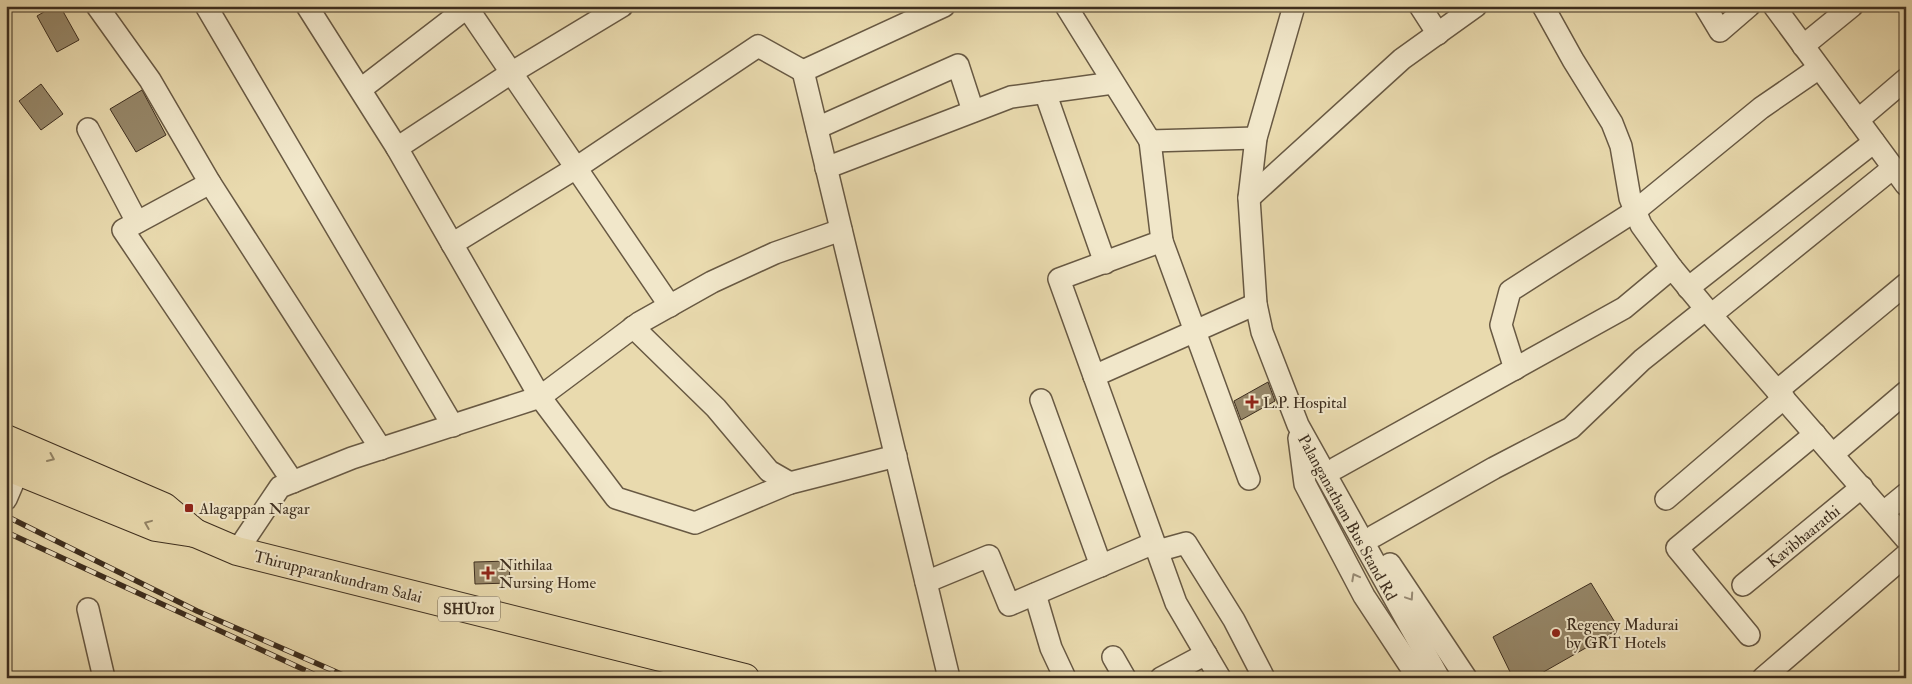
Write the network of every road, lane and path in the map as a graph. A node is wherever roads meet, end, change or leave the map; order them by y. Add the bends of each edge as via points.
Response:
1 (97, 6) edge
2 (206, 6) edge
3 (307, 6) edge
4 (622, 6) edge
5 (944, 6) edge
6 (1066, 6) edge
7 (1294, 6) edge
8 (1420, 6) edge
9 (1476, 6) edge
10 (1543, 6) edge
11 (1705, 6) edge
12 (1749, 6) edge
13 (1774, 6) edge
14 (1852, 6) edge
15 (467, 7) edge
16 (1438, 34) junction
17 (1804, 46) junction
18 (1819, 68) junction
19 (803, 71) junction
20 (511, 73) junction
21 (1906, 79) edge
22 (1113, 83) junction
23 (361, 89) junction
24 (1045, 92) junction
25 (973, 111) junction
26 (1858, 120) junction
27 (817, 128) junction
28 (88, 129) dead end
29 (1256, 138) junction
30 (1150, 141) junction
31 (1874, 142) junction
32 (397, 148) junction
33 (576, 168) junction
34 (826, 168) junction
35 (1901, 175) edge
36 (210, 183) junction
37 (1249, 198) junction
38 (1635, 211) junction
39 (137, 222) junction
40 (841, 230) junction
41 (1162, 242) junction
42 (452, 244) junction
43 (1105, 263) junction
44 (1672, 268) junction
45 (1906, 284) edge
46 (1688, 288) junction
47 (1256, 304) junction
48 (670, 306) junction
49 (1709, 312) junction
50 (634, 327) junction
51 (1196, 332) junction
52 (1515, 369) junction
53 (1094, 376) junction
54 (1906, 392) edge
55 (1780, 394) junction
56 (540, 397) junction
57 (1041, 400) dead end
58 (1298, 425) junction
59 (453, 426) junction
60 (1815, 434) junction
61 (381, 449) junction
62 (1833, 454) junction
63 (15, 456) edge
64 (896, 456) junction
65 (1336, 468) junction
66 (1250, 479) dead end
67 (293, 482) junction
68 (790, 484) junction
69 (1862, 487) junction
70 (1906, 494) edge
71 (6, 499) edge
72 (1666, 499) dead end
73 (1884, 512) junction
74 (1374, 536) junction
75 (1906, 539) edge
76 (1155, 547) junction
77 (237, 551) junction
78 (1906, 555) edge
79 (1101, 566) junction
80 (926, 582) junction
81 (1743, 585) dead end
82 (1035, 594) junction
83 (88, 609) dead end
84 (1749, 635) dead end
85 (1206, 654) junction
86 (1113, 657) dead end
87 (104, 678) edge
88 (745, 678) edge
89 (949, 678) edge
90 (1065, 678) edge
91 (1125, 678) edge
92 (1161, 678) edge
93 (1220, 678) edge
94 (1264, 678) edge
95 (1418, 678) edge
96 (1439, 678) edge
97 (1466, 678) edge
98 (1763, 678) edge

1 - 36 street via 150,80
2 - 59 street
3 - 23 street
4 - 20 street
5 - 19 street
6 - 22 street
7 - 29 street, Palanganatham Bus Stand Rd
8 - 16 street
9 - 16 street
10 - 38 street via 1612,123
11 - 12 street via 1720,30
13 - 17 street
14 - 17 street
15 - 20 street
15 - 23 street
16 - 37 street via 1402,59
17 - 18 street
18 - 26 street
18 - 38 street via 1761,108
19 - 27 street
19 - 33 street via 758,46
20 - 32 street
20 - 33 street
21 - 26 street
22 - 24 street
22 - 30 street
23 - 32 street
24 - 25 street via 1010,96
24 - 43 street
25 - 27 street via 958,66
25 - 34 street
26 - 31 street
27 - 34 street
28 - 39 street
29 - 30 street
29 - 37 street, Palanganatham Bus Stand Rd
30 - 41 street
31 - 35 street
31 - 46 street
32 - 42 street
33 - 42 street
33 - 48 street
34 - 40 street
35 - 49 street
36 - 39 street
36 - 61 street
37 - 47 street, Palanganatham Bus Stand Rd
38 - 44 street via 1640,225
38 - 52 street via 1510,291 1501,325
39 - 67 street via 123,230
40 - 48 street via 775,253
40 - 64 street
41 - 43 street
41 - 51 street
42 - 56 street
43 - 53 street via 1059,279
44 - 46 street
44 - 52 street via 1624,308
45 - 55 street
46 - 49 street
47 - 51 street
47 - 58 street, Palanganatham Bus Stand Rd via 1262,332
48 - 50 street
49 - 55 street
49 - 74 street via 1642,360 1571,428
50 - 56 street
50 - 68 street via 716,408 768,471
51 - 53 street
51 - 66 street
52 - 65 street
53 - 76 street
54 - 62 street
55 - 60 street
55 - 72 street
56 - 59 street
56 - 68 street via 616,498 695,523
57 - 79 street
58 - 65 street
95 -> 58 street via 1364,596 1306,484
58 - 96 street, Palanganatham Bus Stand Rd
59 - 61 street
60 - 62 street
60 - 84 street via 1677,548
61 - 67 street
62 - 69 street
63 - 71 street
63 - 77 main road, Thirupparankundram Salai / SHU101 via 164,507 195,533
64 - 68 street
64 - 80 street
65 - 74 street
67 - 77 street via 280,487
69 - 73 street
69 - 81 street, Kavibhaarathi
70 - 73 street
73 - 75 street
74 -> 97 street via 1397,577
76 - 79 street
76 - 85 street via 1176,603
76 - 94 street via 1186,543 1234,620
77 - 88 main road, Thirupparankundram Salai / SHU101
78 - 98 street
79 - 82 street
80 - 82 street via 989,556 1009,605
80 - 89 street
82 - 90 street via 1051,648
83 - 87 street
85 - 92 street
85 - 93 street
86 - 91 street

